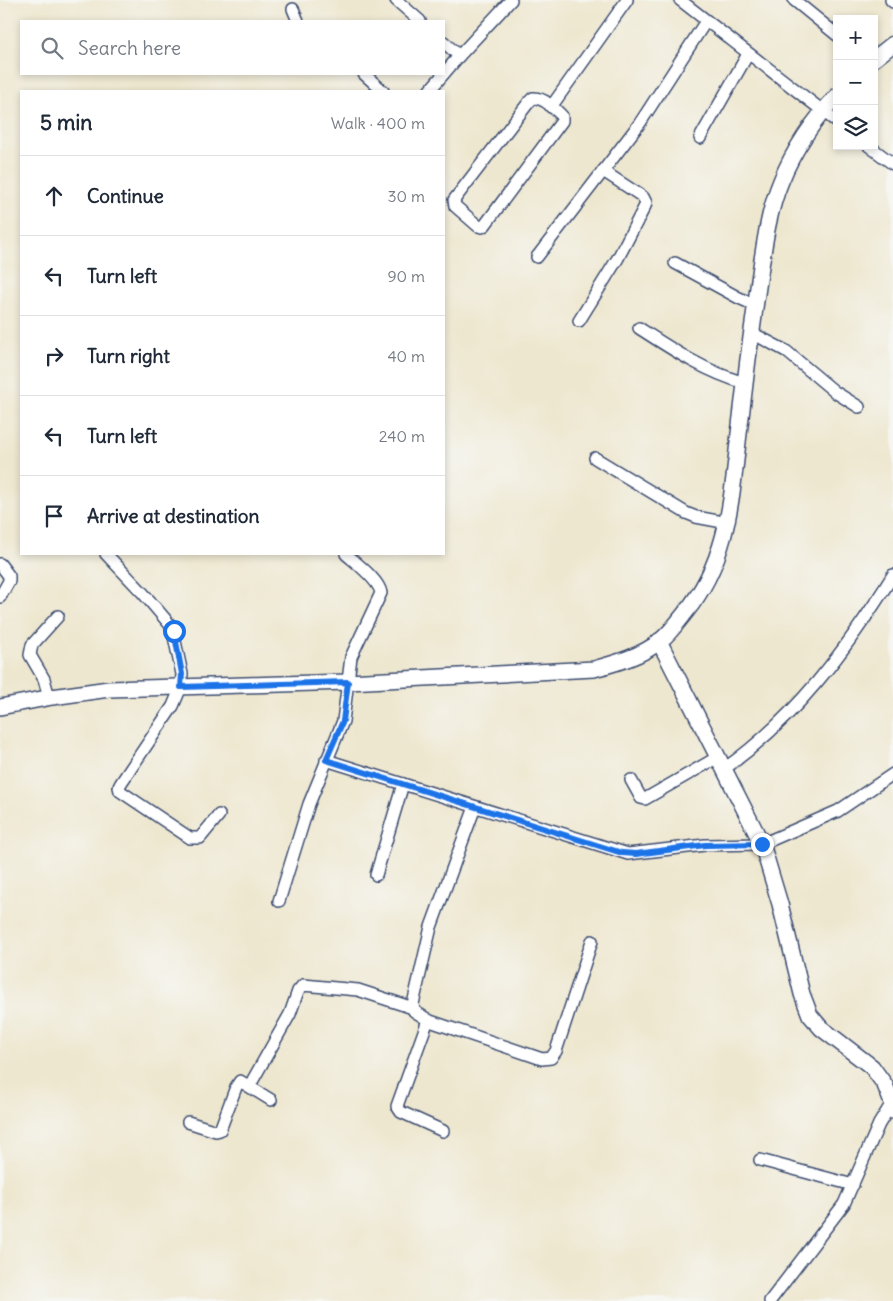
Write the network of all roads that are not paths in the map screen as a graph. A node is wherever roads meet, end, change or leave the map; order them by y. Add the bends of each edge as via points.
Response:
1 (396, 0) edge
2 (511, 0) edge
3 (628, 0) edge
4 (680, 0) edge
5 (794, 0) edge
6 (293, 9) dead end
7 (298, 20) edge
8 (419, 20) edge
9 (706, 21) junction
10 (833, 32) edge
11 (445, 43) edge
12 (748, 54) junction
13 (459, 56) junction
14 (445, 72) edge
15 (365, 75) edge
16 (443, 75) edge
17 (382, 90) edge
18 (430, 90) edge
19 (833, 97) edge
20 (814, 104) junction
21 (552, 107) junction
22 (833, 119) edge
23 (700, 138) dead end
24 (874, 150) edge
25 (893, 164) edge
26 (603, 171) junction
27 (538, 258) dead end
28 (675, 263) dead end
29 (747, 301) junction
30 (579, 321) dead end
31 (639, 328) dead end
32 (752, 332) junction
33 (737, 381) junction
34 (859, 407) dead end
35 (595, 458) dead end
36 (718, 521) junction
37 (107, 555) edge
38 (347, 555) edge
39 (0, 564) edge
40 (893, 575) edge
41 (0, 597) edge
42 (58, 616) dead end
43 (659, 641) junction
44 (349, 676) junction
45 (181, 680) junction
46 (46, 687) junction
47 (0, 707) edge
48 (326, 760) junction
49 (721, 763) junction
50 (893, 774) edge
51 (631, 780) dead end
52 (403, 784) junction
53 (475, 807) junction
54 (219, 815) dead end
55 (762, 844) junction
56 (376, 875) dead end
57 (280, 901) dead end
58 (592, 941) dead end
59 (413, 1008) junction
60 (428, 1020) junction
61 (250, 1085) junction
62 (271, 1100) dead end
63 (893, 1104) edge
64 (188, 1122) dead end
65 (444, 1131) dead end
66 (760, 1160) dead end
67 (853, 1185) junction
68 (770, 1301) edge

1 - 8 street
2 - 13 street
3 - 21 street
4 - 9 street
5 - 10 street
6 - 7 street
9 - 12 street
9 - 26 street via 640,123
11 - 13 street
12 - 20 street
12 - 23 street
13 - 14 street
15 - 17 street
16 - 18 street
19 - 20 street
20 - 22 street
20 - 29 street via 806,134 781,181
21 - 21 street via 562,116 561,124 485,225 478,226 455,206 454,200 533,98
24 - 25 street
26 - 27 street
26 - 30 street via 646,202 614,265
28 - 29 street
29 - 32 street
31 - 33 street via 684,357
32 - 33 street
32 - 34 street via 786,351 834,392
33 - 36 street
35 - 36 street via 686,513
36 - 43 street via 718,558 707,581 694,603
37 - 45 street via 172,628
38 - 44 street via 373,579 381,593 351,657
39 - 41 street via 9,576
40 - 49 street via 869,614 801,702 748,752
42 - 46 street via 30,648 30,655
43 - 44 street via 622,660 594,669
43 - 49 street
44 - 45 street
44 - 48 street via 343,721
45 - 46 street via 109,689
45 - 54 street via 173,706 119,787 123,793 190,838 200,838
46 - 47 street
48 - 52 street
48 - 57 street via 309,804
49 - 51 street via 645,799 641,798
49 - 55 street
50 - 55 street via 838,811
52 - 53 street
52 - 56 street
53 - 55 street via 628,854 705,845
53 - 59 street via 426,944
55 - 63 street via 810,1015 821,1028 872,1067
58 - 60 street via 551,1058 542,1059
59 - 60 street
59 - 61 street via 358,990 302,986
60 - 65 street via 397,1106 401,1112
61 - 62 street
61 - 64 street via 242,1081 238,1083 220,1130
63 - 67 street via 880,1124
66 - 67 street
67 - 68 street via 844,1204

